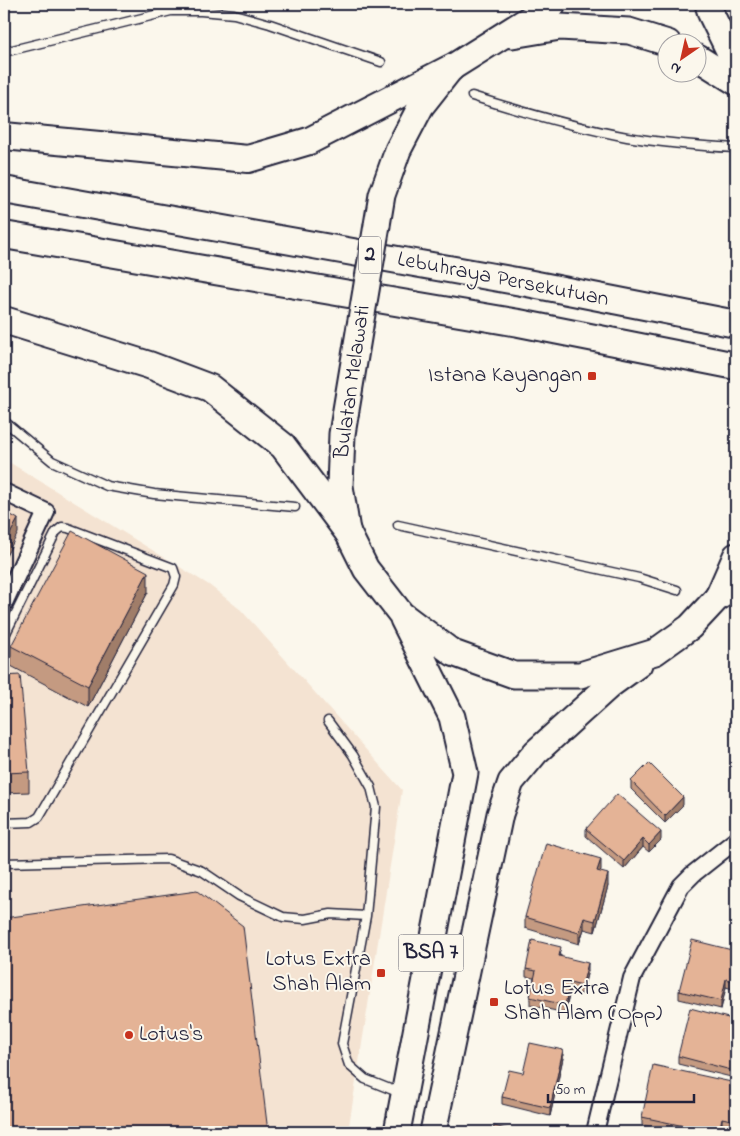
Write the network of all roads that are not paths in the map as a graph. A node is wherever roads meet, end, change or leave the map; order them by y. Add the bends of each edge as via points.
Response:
1 (553, 4) edge
2 (708, 4) edge
3 (500, 37) junction
4 (658, 40) edge
5 (4, 52) edge
6 (381, 62) dead end
7 (708, 64) edge
8 (736, 65) edge
9 (451, 68) junction
10 (736, 82) edge
11 (472, 96) dead end
12 (4, 136) edge
13 (736, 148) edge
14 (4, 190) edge
15 (4, 235) edge
16 (4, 320) edge
17 (736, 324) edge
18 (736, 366) edge
19 (4, 421) edge
20 (4, 492) edge
21 (295, 507) dead end
22 (398, 525) dead end
23 (347, 531) junction
24 (736, 556) edge
25 (677, 590) dead end
26 (727, 591) edge
27 (4, 603) edge
28 (401, 614) junction
29 (4, 637) edge
30 (655, 652) junction
31 (328, 721) dead end
32 (4, 823) edge
33 (736, 840) edge
34 (4, 863) edge
35 (366, 916) junction
36 (404, 1095) junction
37 (397, 1132) edge
38 (433, 1132) edge
39 (595, 1132) edge

1 - 3 main road
2 - 8 main road
3 - 4 main road, Bulatan Melawati via 560,27 629,32
3 - 9 main road, Bulatan Melawati
5 - 6 lane via 171,11 201,11 234,14 270,24
7 - 10 main road
9 - 12 highway via 309,141 248,159
9 - 23 main road, Bulatan Melawati, bridge via 421,106 398,150 382,195 342,434 340,486
11 - 13 lane via 558,121 626,136
14 - 17 highway, Lebuhraya Persekutuan / 2 via 527,283
15 - 18 highway, Lebuhraya Persekutuan / 2 via 510,322
16 - 23 highway via 149,365 210,388 283,446
19 - 21 lane via 52,461 107,486 154,494
20 - 27 street via 46,512
22 - 25 lane via 639,578
23 - 28 main road, Bulatan Melawati via 366,569
24 - 26 main road, Bulatan Melawati
26 - 30 main road, Bulatan Melawati via 690,627
28 - 30 main road, Bulatan Melawati via 453,653 514,675 580,675
28 - 36 main road, BSA 7 via 452,717 465,773
29 - 32 lane via 56,532 62,527 173,568 174,586 38,816 31,822
30 - 38 main road, BSA 7 via 571,719 536,752 511,782 500,814
31 - 35 lane via 353,755 371,787 376,806
33 - 39 street via 681,886 632,978
34 - 35 lane via 168,859 202,872 239,896 283,917 305,920 331,914
35 - 36 lane via 342,1044 349,1065 365,1079
36 - 37 main road, BSA 7

